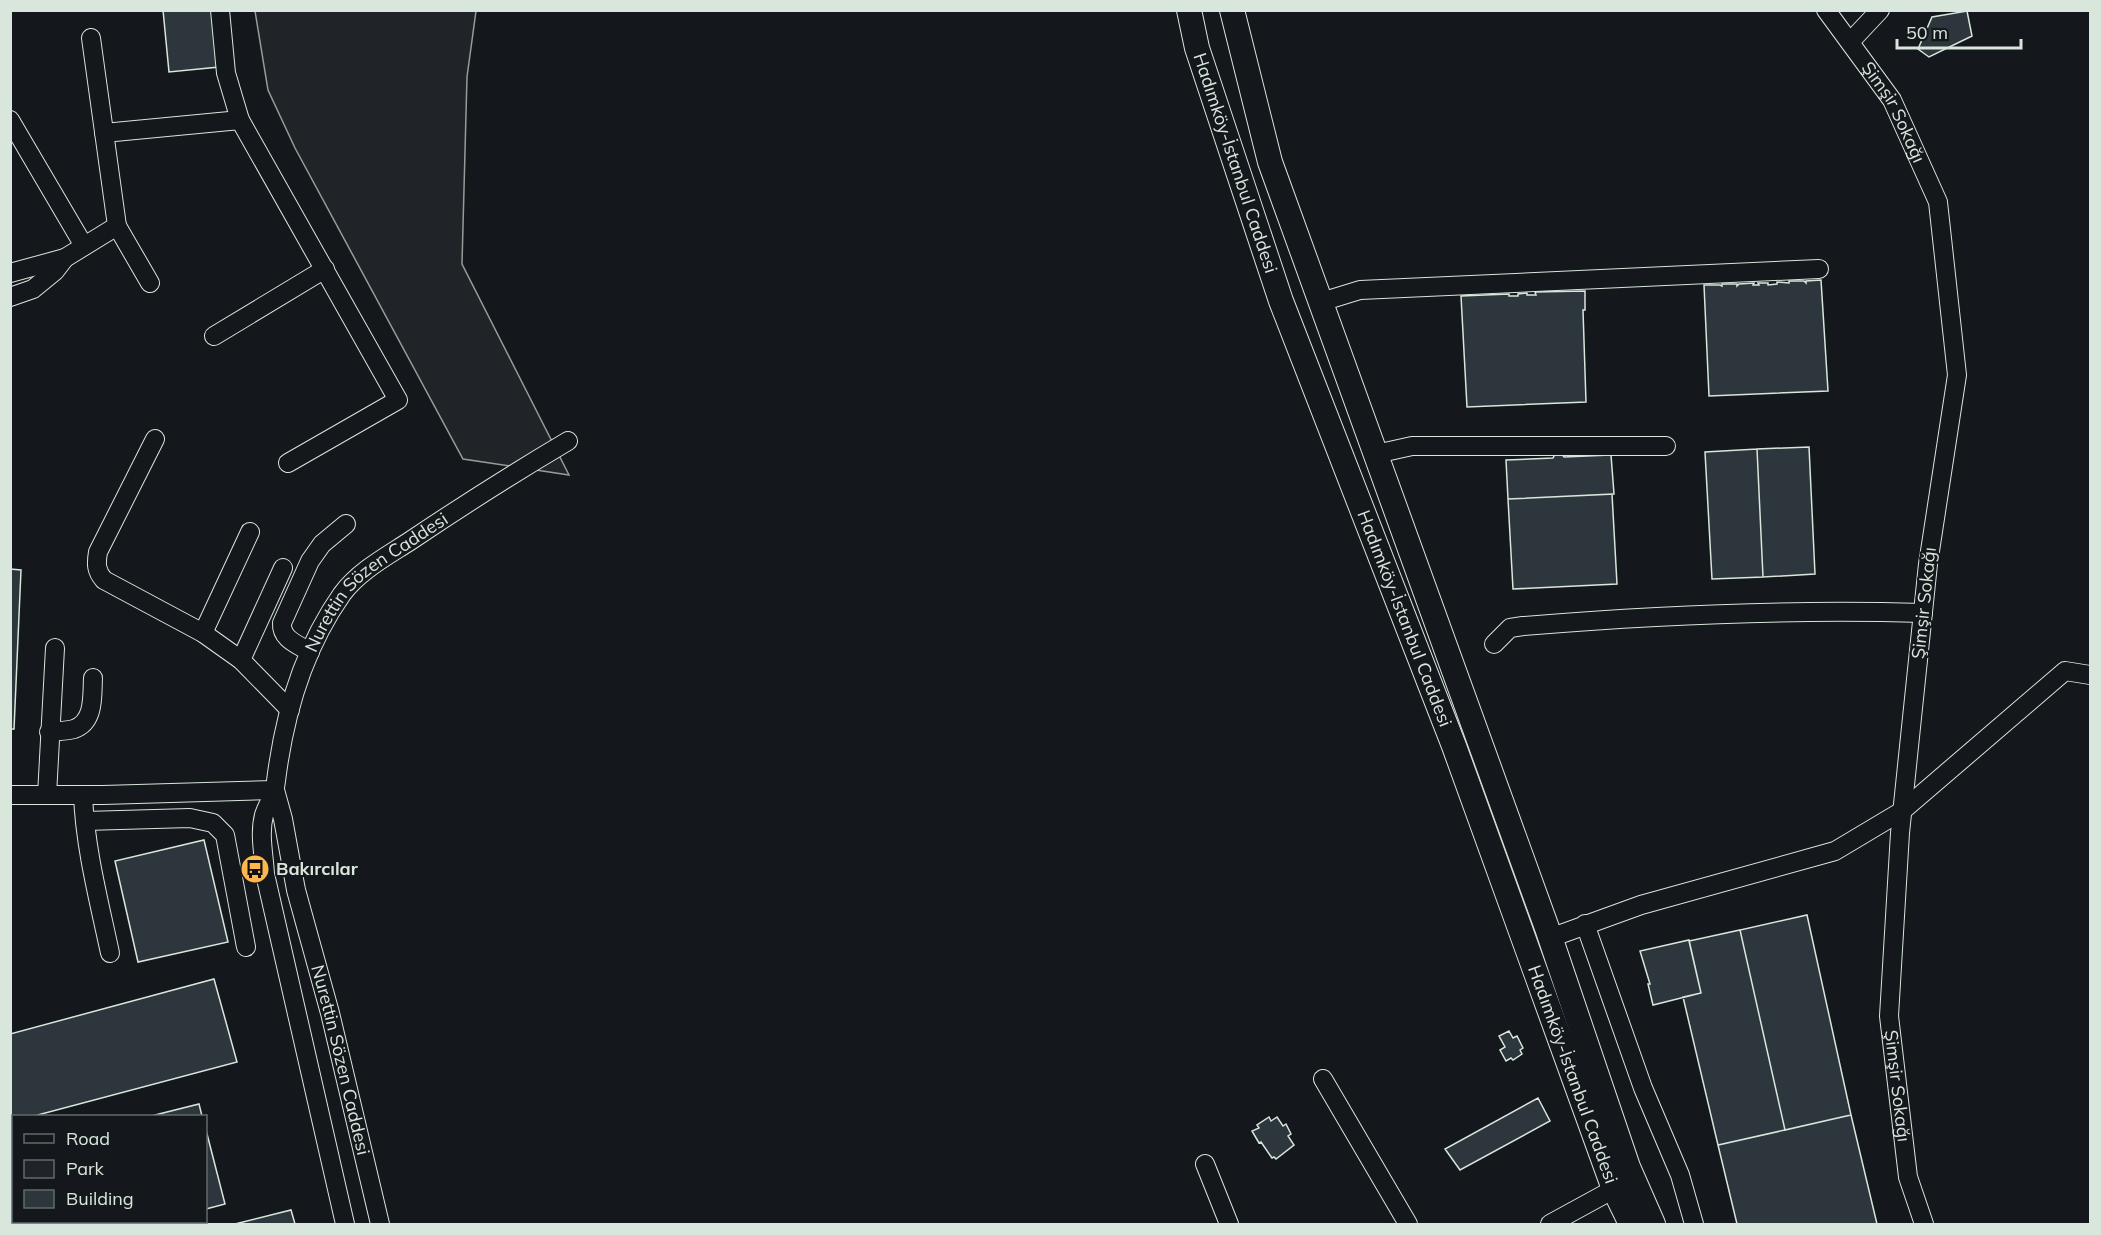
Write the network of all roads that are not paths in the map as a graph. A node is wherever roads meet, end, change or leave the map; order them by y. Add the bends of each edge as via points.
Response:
1 (220, 10) edge
2 (1189, 10) edge
3 (1232, 10) edge
4 (1826, 10) edge
5 (1871, 14) edge
6 (91, 38) dead end
7 (1850, 42) junction
8 (10, 120) edge
9 (240, 120) junction
10 (104, 132) junction
11 (117, 226) junction
12 (84, 246) junction
13 (65, 258) junction
14 (325, 269) junction
15 (1819, 269) dead end
16 (10, 273) edge
17 (150, 283) dead end
18 (10, 297) edge
19 (1321, 302) junction
20 (214, 336) dead end
21 (155, 439) dead end
22 (568, 441) dead end
23 (1666, 446) dead end
24 (1376, 454) junction
25 (288, 463) dead end
26 (346, 524) dead end
27 (250, 532) dead end
28 (284, 568) dead end
29 (1923, 613) junction
30 (203, 633) junction
31 (1494, 644) dead end
32 (55, 648) dead end
33 (310, 652) junction
34 (241, 660) junction
35 (2091, 675) edge
36 (93, 678) dead end
37 (290, 710) junction
38 (50, 732) junction
39 (275, 790) junction
40 (10, 795) edge
41 (47, 795) junction
42 (83, 795) junction
43 (1902, 811) junction
44 (85, 821) junction
45 (1585, 924) junction
46 (1550, 938) junction
47 (246, 947) dead end
48 (110, 953) dead end
49 (1323, 1079) dead end
50 (1205, 1164) dead end
51 (1614, 1189) junction
52 (345, 1224) edge
53 (380, 1224) edge
54 (1229, 1224) edge
55 (1408, 1224) edge
56 (1550, 1224) edge
57 (1630, 1224) edge
58 (1653, 1224) edge
59 (1694, 1224) edge
60 (1924, 1224) edge

1 - 9 street via 226,74
2 - 51 main road, Hadımköy-İstanbul Caddesi via 1197,48 1281,301 1454,746
3 - 19 main road, Hadımköy-İstanbul Caddesi via 1270,162
4 - 7 street, Şimşir Sokağı
5 - 7 street
6 - 10 street
7 - 29 street, Şimşir Sokağı via 1892,100 1938,202 1957,375
8 - 12 street
9 - 10 street
9 - 14 street
10 - 11 street
11 - 12 street
11 - 17 street
12 - 13 street
13 - 16 street
13 - 18 street via 33,289
14 - 20 street
14 - 25 street via 398,399
15 - 19 street via 1360,291
19 - 24 main road, Hadımköy-İstanbul Caddesi
21 - 30 street via 98,552 98,573
22 - 33 street, Nurettin Sözen Caddesi via 375,564 343,593
23 - 24 street via 1412,446
24 - 46 main road, Hadımköy-İstanbul Caddesi
26 - 33 street via 322,544 310,561 282,623 284,636
27 - 30 street
28 - 34 street
29 - 31 street via 1835,611 1622,618 1510,628
29 - 43 street, Şimşir Sokağı
30 - 34 street
32 - 38 street
33 - 37 street, Nurettin Sözen Caddesi
34 - 37 street
35 - 43 street via 2065,671
36 - 38 street via 87,720 75,729
37 - 39 street, Nurettin Sözen Caddesi
38 - 41 street
39 - 42 street
39 - 52 street, Nurettin Sözen Caddesi via 264,815 262,832 266,874
39 - 53 street, Nurettin Sözen Caddesi via 296,890 330,1012
40 - 41 street
41 - 42 street
42 - 44 street
43 - 45 street via 1835,851
43 - 60 street, Şimşir Sokağı via 1889,1016 1908,1177
44 - 47 street via 190,818 213,823 225,835
44 - 48 street
45 - 46 street
45 - 59 street via 1643,1088 1680,1175
46 - 58 main road, Hadımköy-İstanbul Caddesi via 1628,1167
49 - 55 street
50 - 54 street
51 - 56 street
51 - 57 main road, Hadımköy-İstanbul Caddesi

